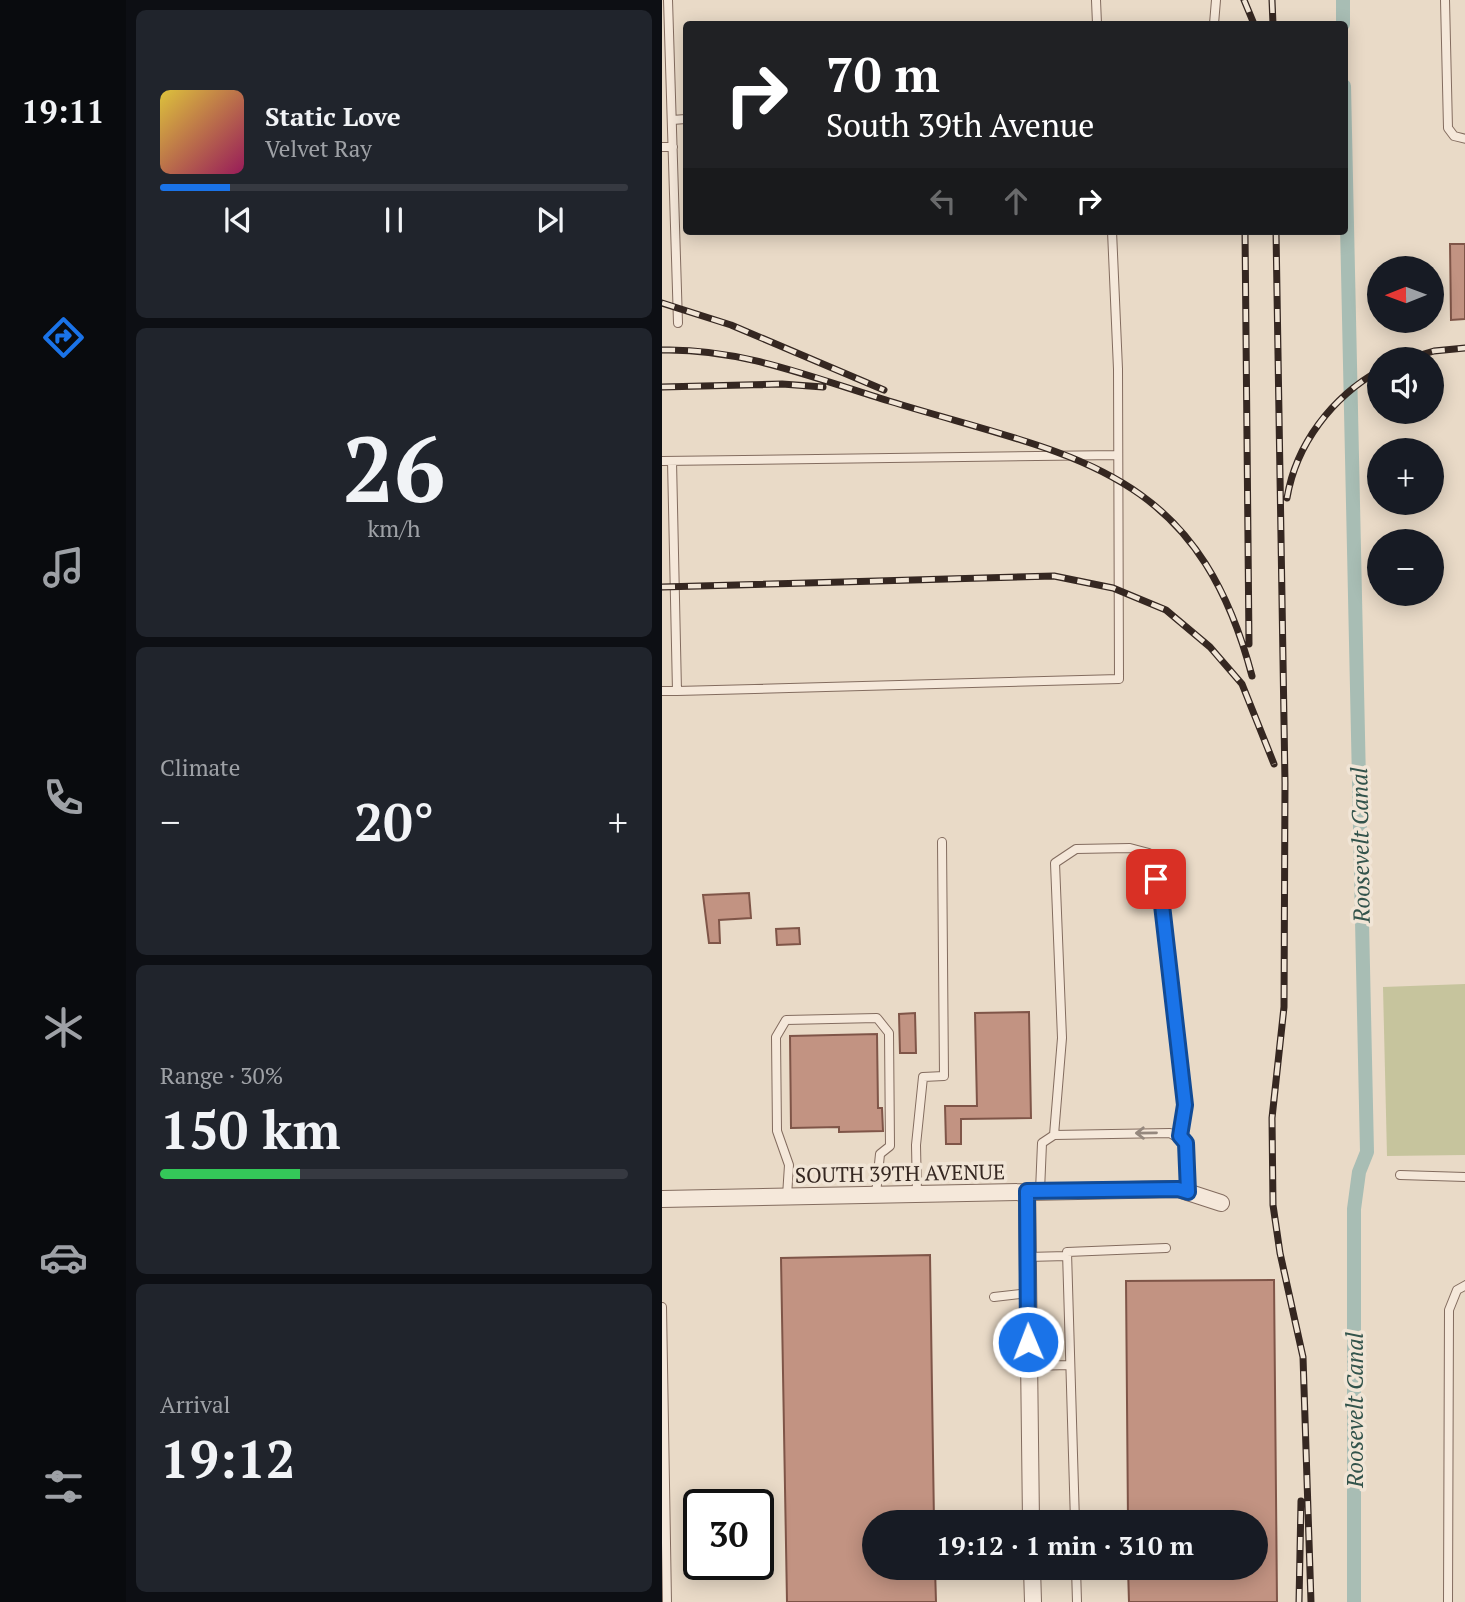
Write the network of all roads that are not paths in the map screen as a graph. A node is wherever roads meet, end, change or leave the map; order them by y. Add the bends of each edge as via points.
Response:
1 (668, 0) edge
2 (1096, 0) edge
3 (1216, 0) edge
4 (1445, 0) edge
5 (1097, 21) edge
6 (1214, 21) edge
7 (666, 47) edge
8 (683, 119) edge
9 (672, 120) junction
10 (1465, 139) edge
11 (662, 147) edge
12 (673, 147) junction
13 (1112, 235) edge
14 (678, 323) dead end
15 (1118, 455) junction
16 (667, 461) edge
17 (662, 691) edge
18 (677, 691) junction
19 (942, 842) dead end
20 (1054, 1135) junction
21 (1180, 1136) junction
22 (1400, 1175) dead end
23 (1465, 1177) edge
24 (1033, 1191) junction
25 (1188, 1192) junction
26 (876, 1194) junction
27 (917, 1194) junction
28 (787, 1196) junction
29 (662, 1199) edge
30 (1221, 1202) dead end
31 (1166, 1248) dead end
32 (1067, 1256) junction
33 (1027, 1257) junction
34 (1465, 1285) edge
35 (1028, 1293) junction
36 (994, 1297) dead end
37 (662, 1307) edge
38 (1070, 1365) junction
39 (1028, 1366) junction
40 (1031, 1510) edge
41 (1075, 1510) edge
42 (664, 1569) edge
43 (1032, 1580) edge
44 (1076, 1580) edge
45 (667, 1602) edge
46 (1033, 1602) edge
47 (1077, 1602) edge
48 (1448, 1602) edge

1 - 7 lane
2 - 5 lane
3 - 6 lane
4 - 10 lane via 1448,128
7 - 9 lane
8 - 9 lane
9 - 12 lane
11 - 12 lane
12 - 14 lane
13 - 15 lane
15 - 16 lane
15 - 18 lane via 1119,679
16 - 18 lane
17 - 18 lane
19 - 27 lane via 944,1076 923,1077 916,1145
21 -> 20 lane
20 - 21 lane via 1062,1038 1055,863 1076,849 1130,848 1149,853 1162,905 1185,1105
20 - 24 lane via 1042,1143
21 - 25 lane via 1186,1143
22 - 23 lane
24 - 25 street, SOUTH 39TH AVENUE
24 - 27 street, SOUTH 39TH AVENUE
24 - 33 street
25 - 30 street, SOUTH 39TH AVENUE
26 - 27 street, SOUTH 39TH AVENUE
26 - 28 street, SOUTH 39TH AVENUE
26 - 28 lane via 880,1154 890,1146 889,1033 877,1018 786,1020 779,1031 777,1131 789,1165
28 - 29 street, SOUTH 39TH AVENUE
31 - 32 lane via 1067,1252
32 - 33 lane
32 - 38 lane
33 - 35 street
34 - 48 lane via 1457,1290 1449,1310
35 - 36 lane
35 - 39 street
37 - 42 lane
38 - 39 lane
38 - 41 lane
39 - 40 street
42 - 45 lane
43 - 46 street
44 - 47 lane

